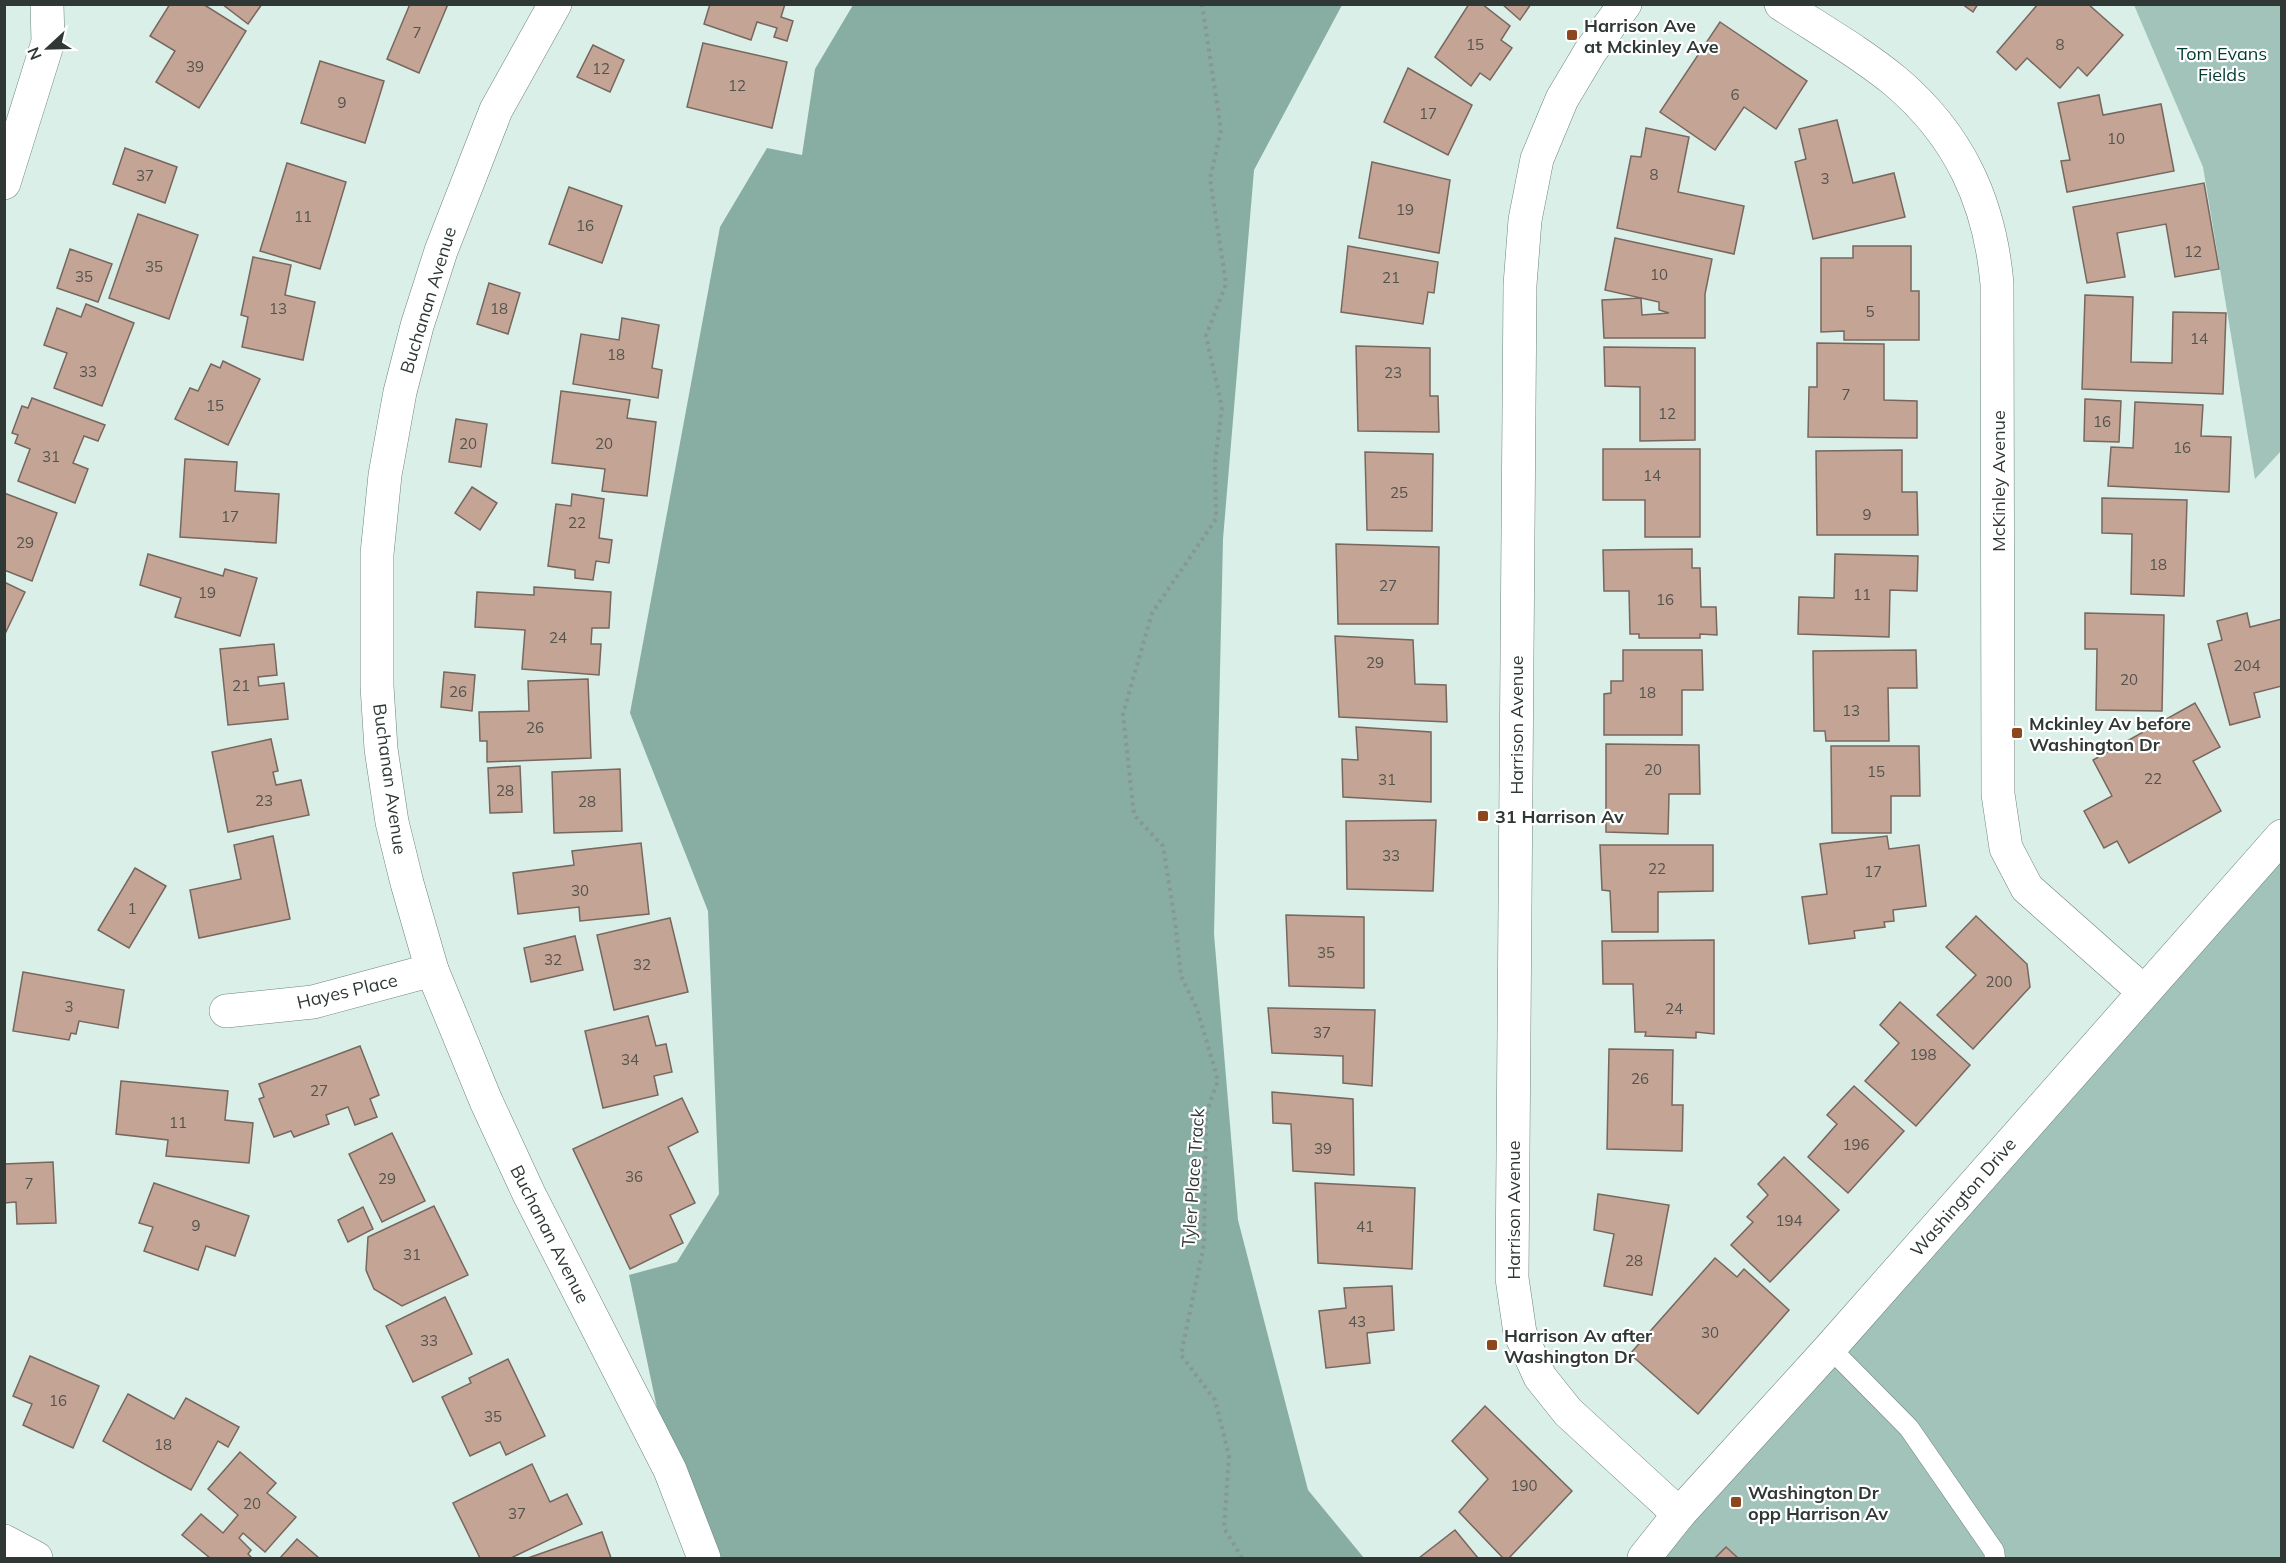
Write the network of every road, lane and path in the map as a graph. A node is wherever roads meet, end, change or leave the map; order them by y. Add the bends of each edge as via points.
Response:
1 (47, 4) edge
2 (555, 4) edge
3 (1202, 4) edge
4 (1625, 4) edge
5 (1781, 4) edge
6 (4, 183) edge
7 (2282, 836) edge
8 (432, 970) junction
9 (2143, 991) junction
10 (226, 1011) dead end
11 (1830, 1348) junction
12 (1679, 1514) junction
13 (4, 1541) edge
14 (36, 1558) edge
15 (704, 1558) edge
16 (1242, 1558) edge
17 (1644, 1558) edge
18 (1995, 1558) edge

1 - 6 street via 48,42
2 - 8 street, Buchanan Avenue via 496,110 441,251 400,392 385,475 376,594 381,749 392,822
3 - 16 path, Tyler Place Track via 1221,130 1210,178 1226,284 1206,336 1221,407 1215,462 1216,519 1152,613 1123,714 1134,815 1163,846 1181,976 1197,1009 1218,1080 1206,1114 1204,1244 1181,1355 1215,1400 1229,1456 1224,1528
4 - 12 street, Harrison Avenue via 1562,99 1537,159 1525,220 1520,285 1512,1278 1520,1334 1540,1377 1568,1412
5 - 9 street, McKinley Avenue via 1895,81 1925,110 1954,148 1985,213 1998,284 1998,794 2006,848 2027,888
7 - 9 street, Washington Drive
8 - 10 street, Hayes Place via 313,1002
8 - 15 street, Buchanan Avenue via 529,1194 669,1470
9 - 11 street, Washington Drive
11 - 12 street, Washington Drive
11 - 18 lane via 1909,1428 1994,1551
12 - 17 street, Washington Drive
13 - 14 street

